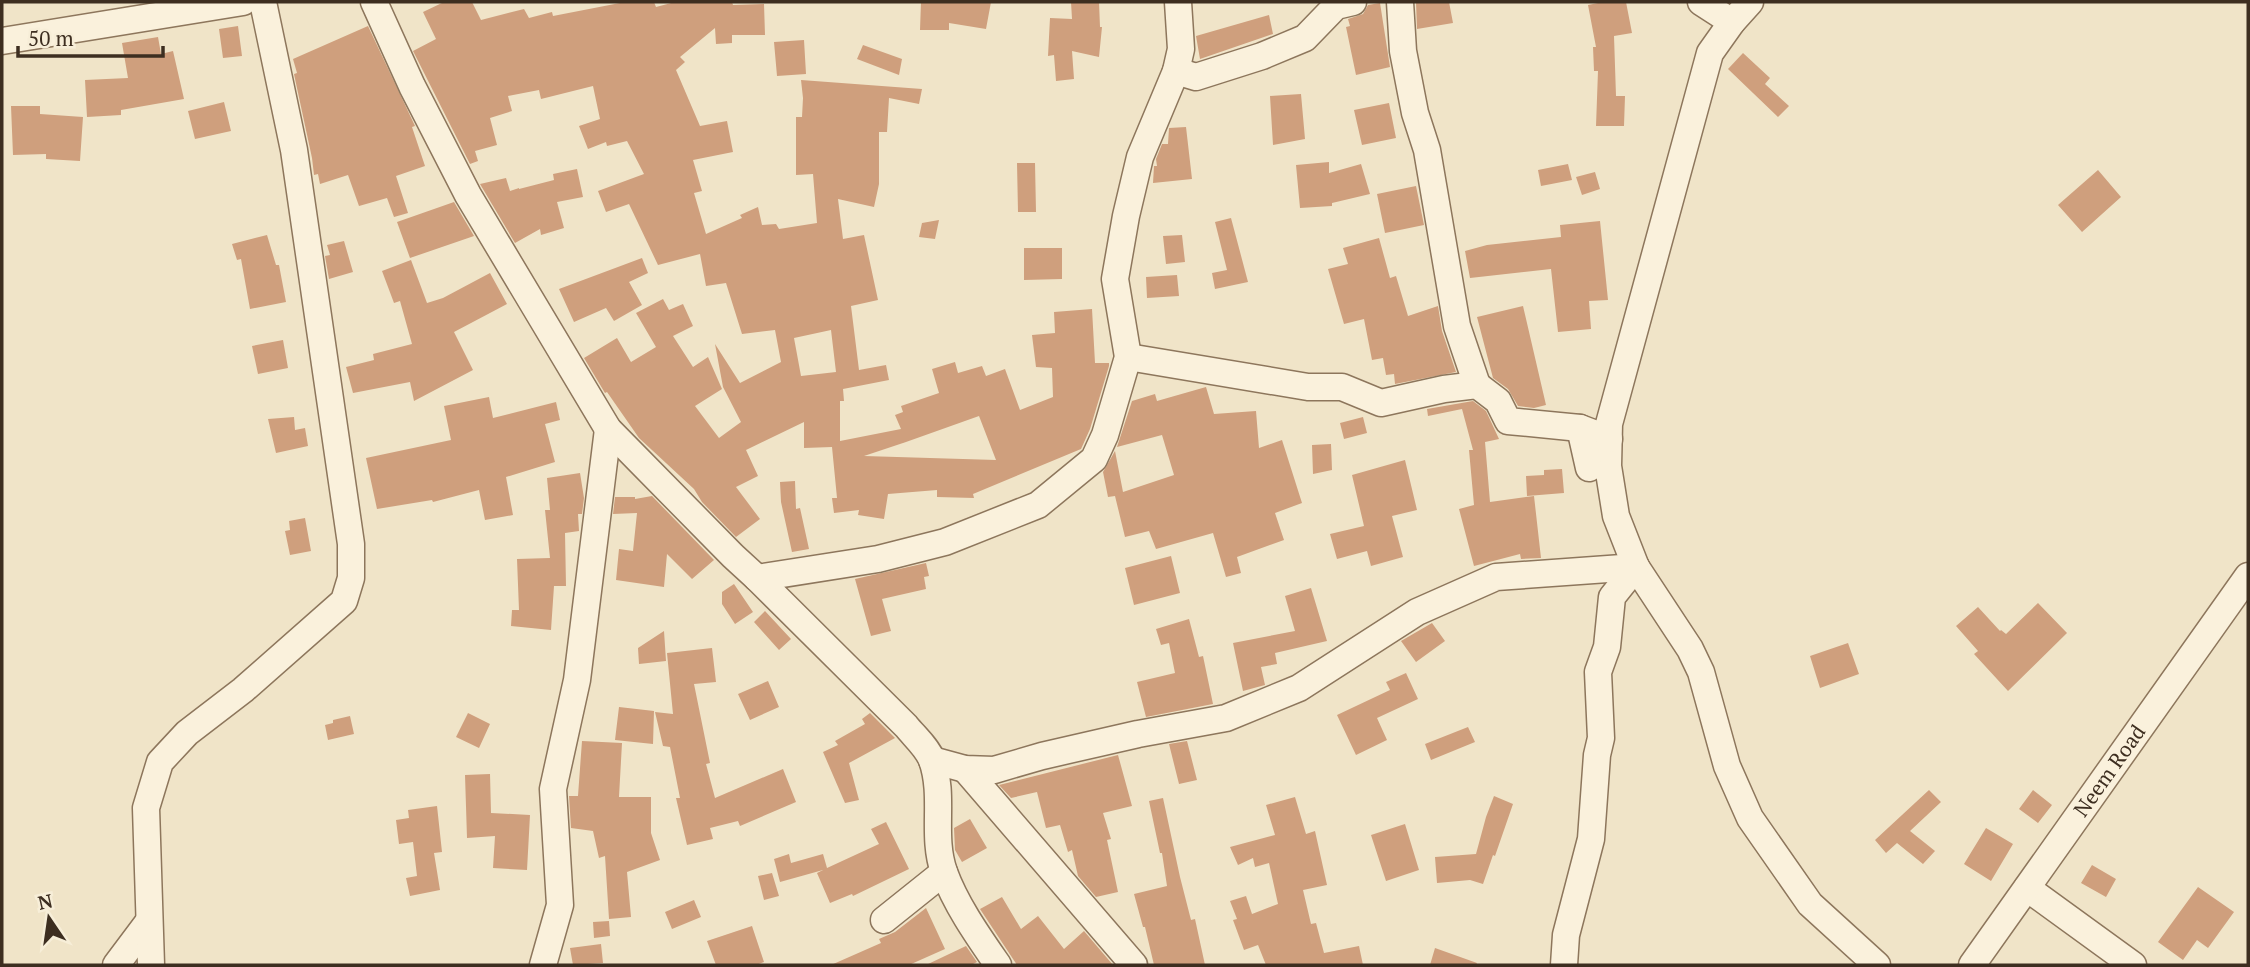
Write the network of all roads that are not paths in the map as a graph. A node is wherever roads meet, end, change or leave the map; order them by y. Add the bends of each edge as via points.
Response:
1 (243, 2) edge
2 (263, 2) edge
3 (374, 2) edge
4 (1178, 2) edge
5 (1353, 2) edge
6 (1400, 2) edge
7 (1701, 2) edge
8 (1750, 2) edge
9 (1731, 22) junction
10 (2, 41) edge
11 (1176, 71) junction
12 (1128, 357) junction
13 (1477, 385) junction
14 (1580, 428) junction
15 (608, 429) junction
16 (1609, 439) junction
17 (1589, 468) dead end
18 (1636, 567) junction
19 (2248, 576) edge
20 (757, 578) junction
21 (932, 760) junction
22 (965, 768) junction
23 (944, 872) junction
24 (2027, 888) junction
25 (884, 920) dead end
26 (149, 921) junction
27 (116, 965) edge
28 (151, 965) edge
29 (544, 965) edge
30 (998, 965) edge
31 (1134, 965) edge
32 (1564, 965) edge
33 (1877, 965) edge
34 (1972, 965) edge
35 (2133, 965) edge

1 - 10 street
2 - 26 street via 294,150 351,544 351,578 344,601 187,733 160,762 146,808
3 - 15 street via 468,195
4 - 11 street via 1181,49
5 - 11 street via 1336,6 1305,38 1262,56 1196,77
6 - 13 street via 1403,51 1427,150 1457,326
7 - 9 street
8 - 9 street
9 - 16 street via 1710,53 1609,424
11 - 12 street via 1140,157 1115,279
12 - 13 street via 1308,387 1342,387 1381,403
12 - 20 street via 1094,459 1038,505 945,542 878,559
13 - 14 street via 1498,401 1508,421
14 - 16 street
14 - 17 street
15 - 20 street
15 - 29 street via 577,680 553,789 560,905
16 - 18 street via 1616,516
18 - 22 street via 1496,577 1417,612 1298,688 1226,718 1042,755 994,770
18 - 32 street via 1612,597 1607,647 1598,672 1601,738 1591,839 1566,935
18 - 33 street via 1701,671 1727,766 1750,818 1810,904
19 - 24 street, Neem Road
20 - 21 street via 906,726
21 - 22 street
21 - 23 street via 939,800 936,838
22 - 31 street
23 - 25 street
23 - 30 street via 970,925
24 - 34 street, Neem Road
24 - 35 street
26 - 27 street
26 - 28 street

